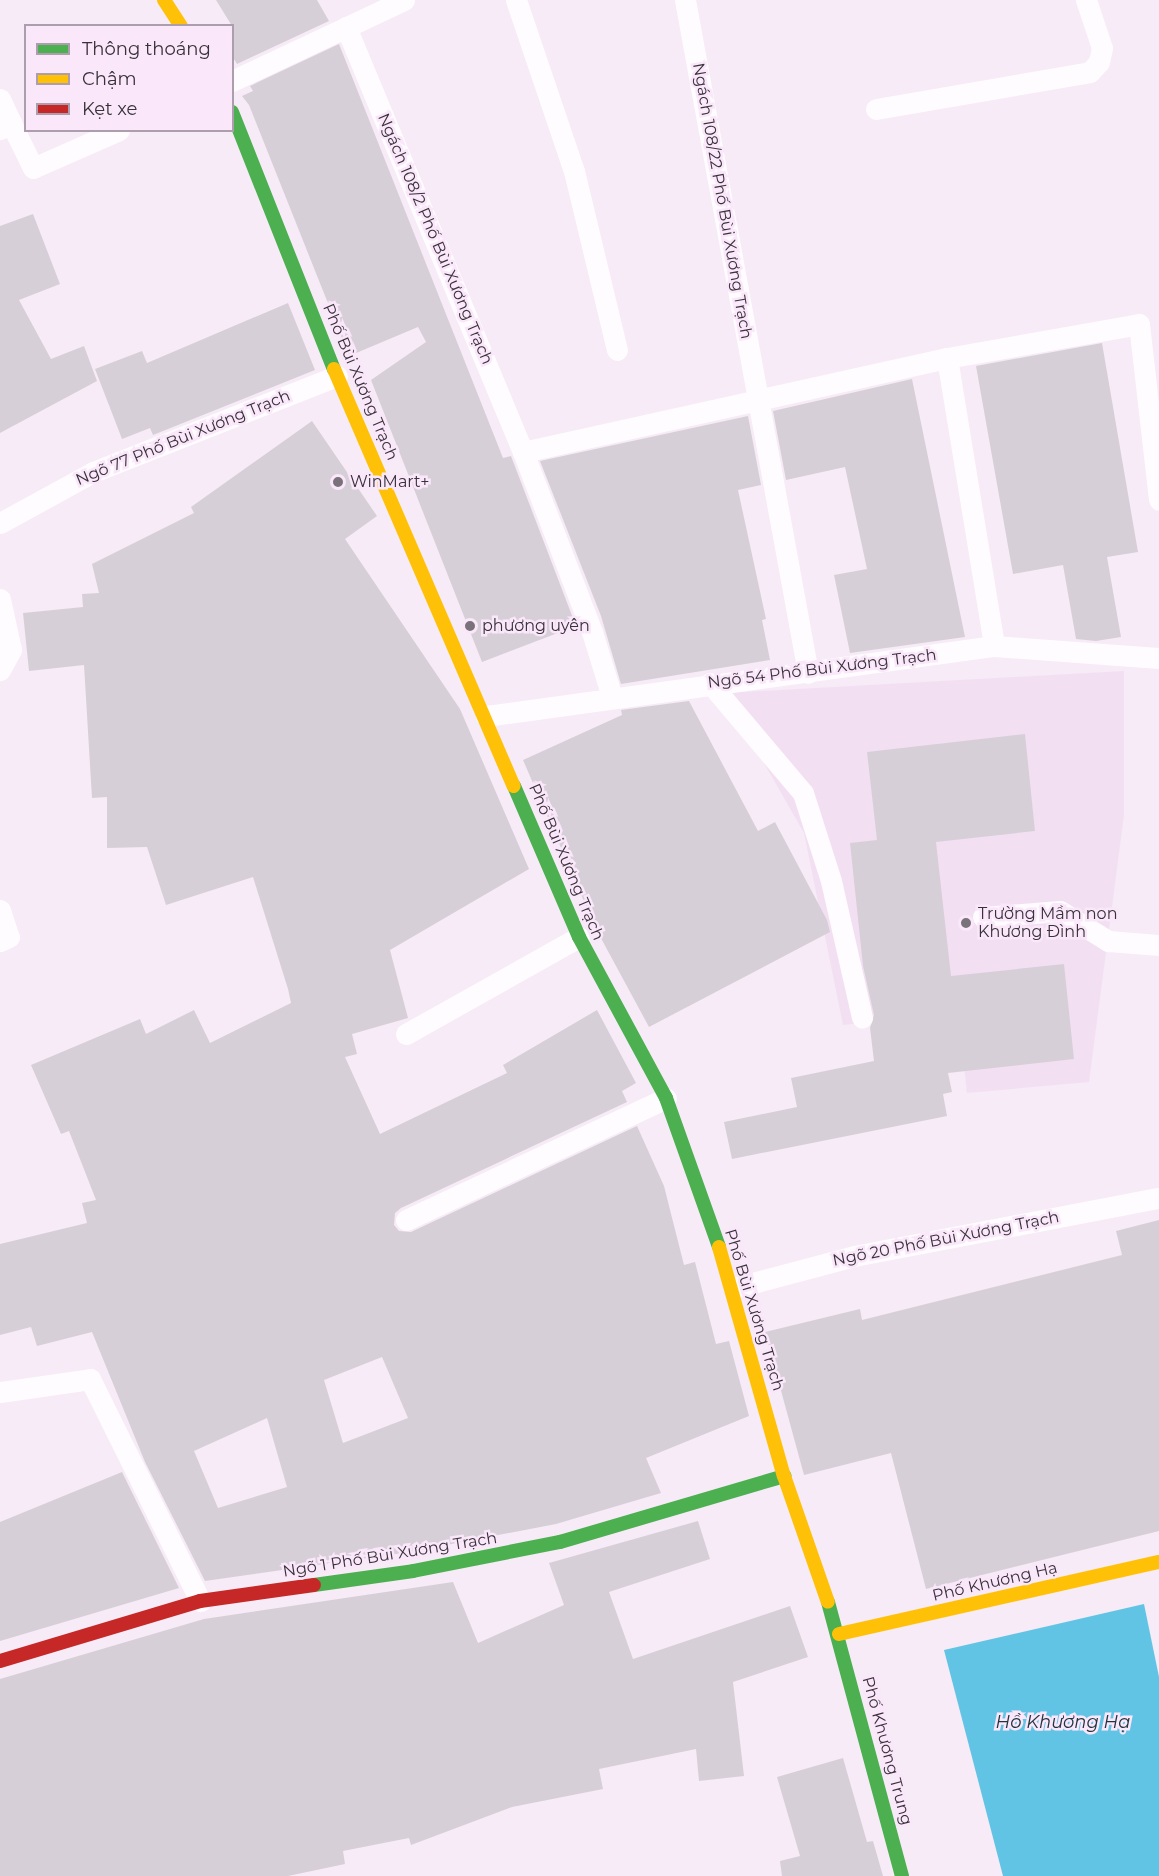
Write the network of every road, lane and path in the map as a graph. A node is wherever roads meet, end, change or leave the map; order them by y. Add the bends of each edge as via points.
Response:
1 (164, 0) edge
2 (404, 0) edge
3 (516, 0) edge
4 (685, 0) edge
5 (1086, 0) edge
6 (181, 24) edge
7 (346, 27) junction
8 (234, 80) edge
9 (0, 99) edge
10 (876, 109) dead end
11 (234, 116) edge
12 (6, 126) edge
13 (114, 132) edge
14 (617, 350) dead end
15 (947, 357) junction
16 (337, 376) junction
17 (759, 402) junction
18 (523, 452) junction
19 (1159, 500) edge
20 (0, 523) edge
21 (0, 599) edge
22 (994, 646) junction
23 (1159, 658) edge
24 (0, 670) edge
25 (808, 673) junction
26 (710, 683) junction
27 (612, 697) junction
28 (486, 716) junction
29 (0, 910) edge
30 (983, 917) dead end
31 (579, 937) junction
32 (0, 941) edge
33 (1159, 945) edge
34 (862, 1018) dead end
35 (406, 1034) dead end
36 (666, 1098) junction
37 (1159, 1198) edge
38 (406, 1220) dead end
39 (734, 1288) junction
40 (0, 1392) edge
41 (784, 1476) junction
42 (1159, 1562) edge
43 (200, 1601) junction
44 (839, 1634) junction
45 (0, 1661) edge
46 (902, 1876) edge

1 - 6 street
2 - 7 lane
3 - 14 lane via 574,171
4 - 17 lane, Ngách 108/22 Phố Bùi Xương Trạch
5 - 10 lane via 1102,48 1099,62 1090,72
7 - 8 lane
7 - 18 lane, Ngách 108/2 Phố Bùi Xương Trạch
9 - 12 lane
11 - 16 street, Phố Bùi Xương Trạch
12 - 13 lane via 33,168
15 - 17 lane
15 - 19 lane via 1139,324
15 - 22 lane
16 - 20 lane, Ngõ 77 Phố Bùi Xương Trạch via 93,472
16 - 28 street, Phố Bùi Xương Trạch
17 - 18 lane
17 - 25 lane, Ngách 108/22 Phố Bùi Xương Trạch
18 - 27 lane, Ngách 108/2 Phố Bùi Xương Trạch via 592,632
21 - 24 lane via 11,650
22 - 23 lane, Ngõ 54 Phố Bùi Xương Trạch
22 - 25 lane, Ngõ 54 Phố Bùi Xương Trạch
25 - 26 lane, Ngõ 54 Phố Bùi Xương Trạch
26 - 27 lane, Ngõ 54 Phố Bùi Xương Trạch
26 - 34 lane via 803,794 831,881
27 - 28 lane, Ngõ 54 Phố Bùi Xương Trạch
28 - 31 street, Phố Bùi Xương Trạch
29 - 32 lane via 9,937
30 - 33 lane via 1060,911 1108,941
31 - 35 lane
31 - 36 street, Phố Bùi Xương Trạch
36 - 38 lane
36 - 39 street, Phố Bùi Xương Trạch
37 - 39 lane, Ngõ 20 Phố Bùi Xương Trạch via 854,1256
39 - 41 street, Phố Bùi Xương Trạch
40 - 43 lane via 90,1379
41 - 43 street, Ngõ 1 Phố Bùi Xương Trạch via 560,1542 413,1571
41 - 44 street, Phố Bùi Xương Trạch
42 - 44 street, Phố Khương Hạ
43 - 45 street, Ngõ 1 Phố Bùi Xương Trạch
44 - 46 street, Phố Khương Trung

